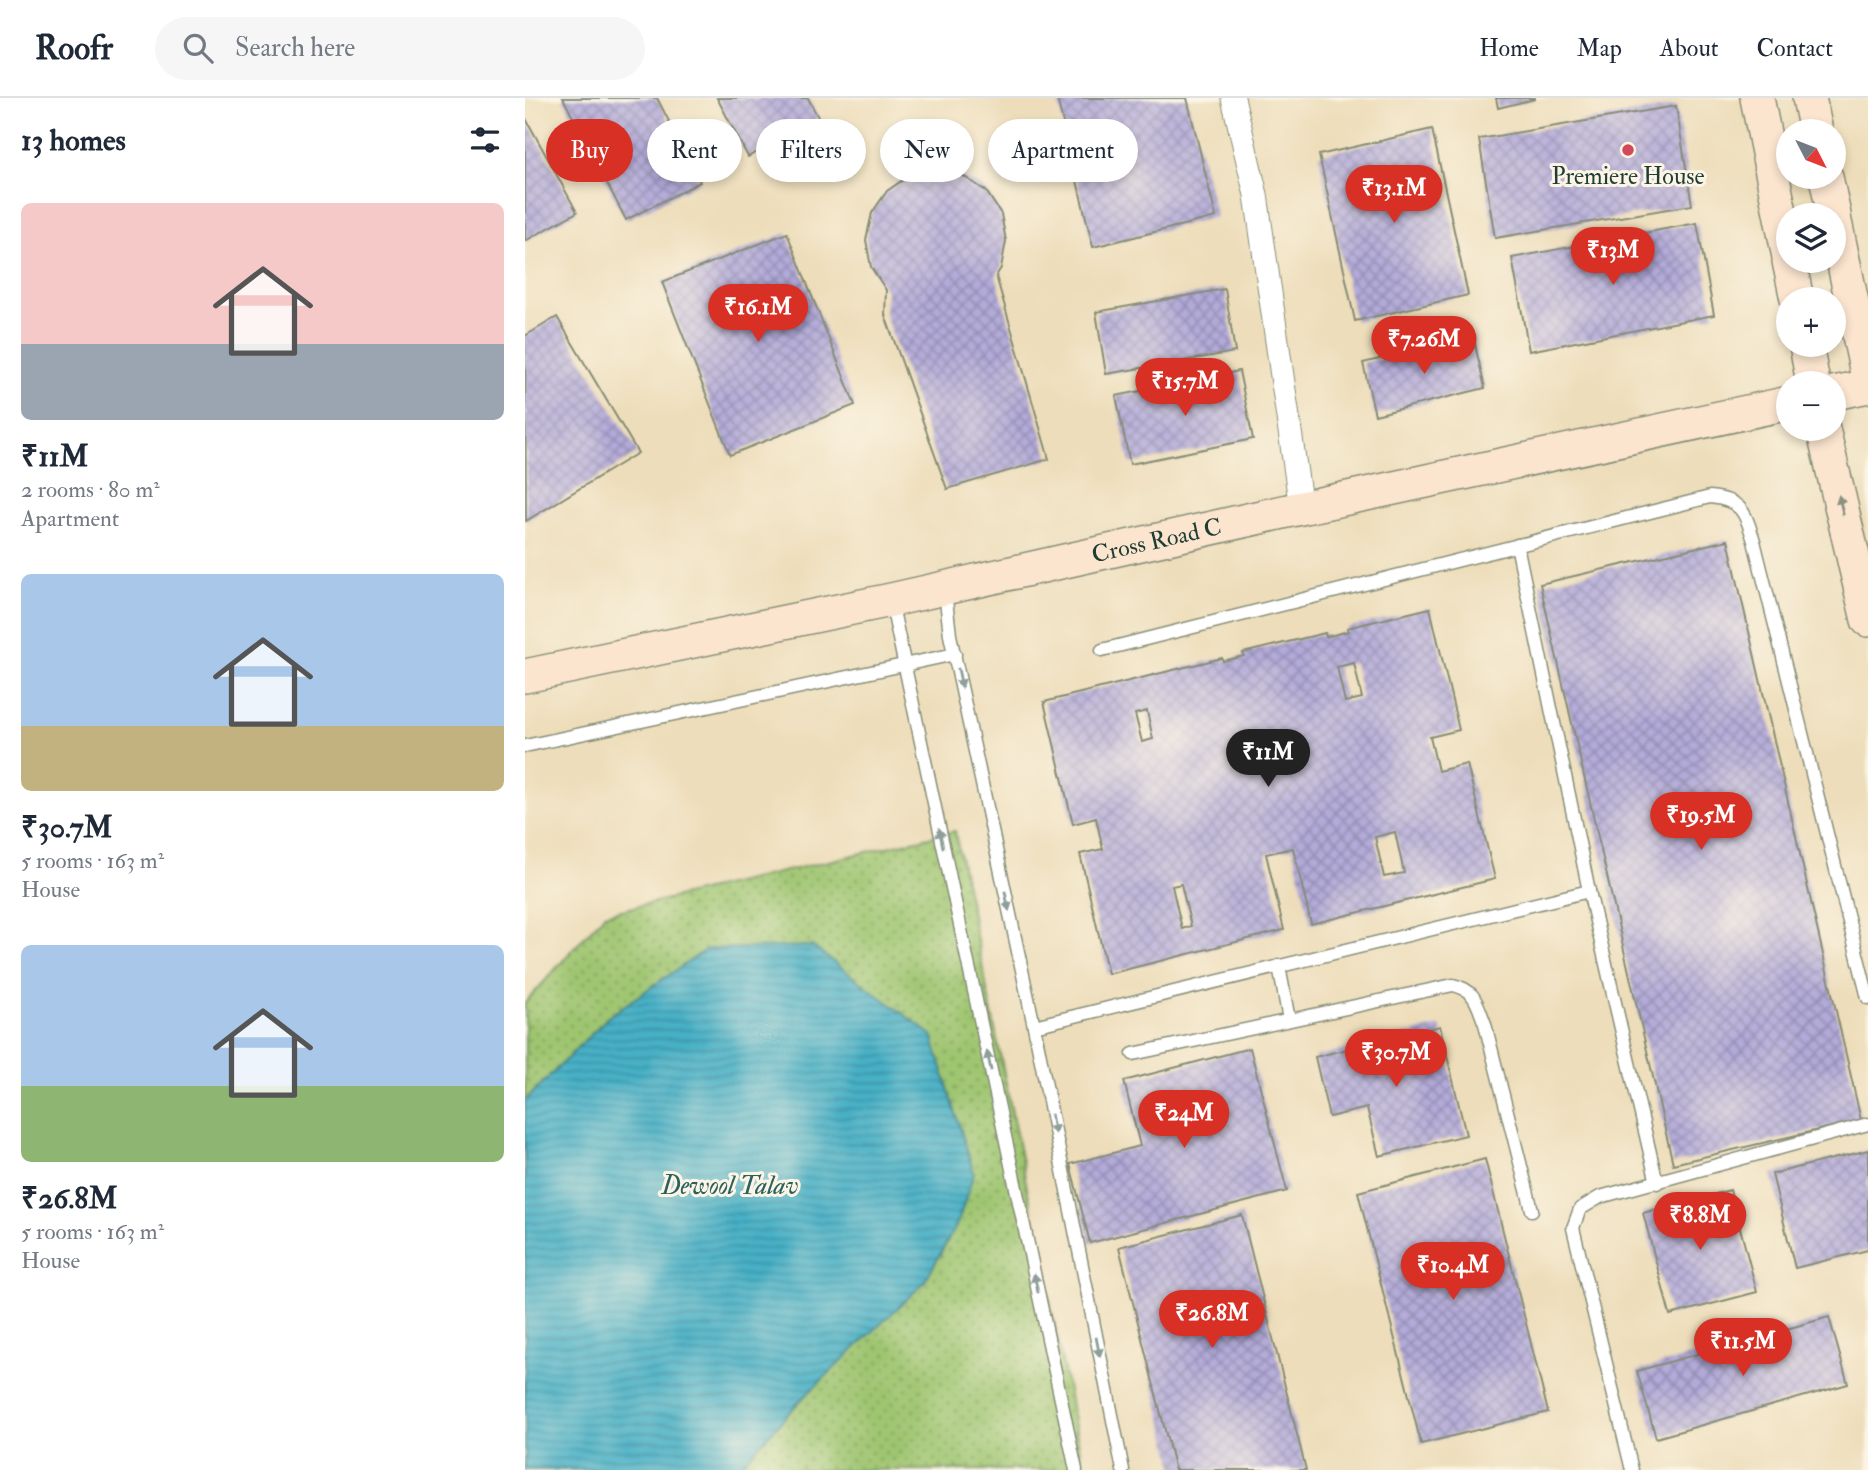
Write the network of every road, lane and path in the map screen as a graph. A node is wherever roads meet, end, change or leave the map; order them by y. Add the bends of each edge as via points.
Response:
1 (1233, 98) edge
2 (1758, 98) edge
3 (1809, 98) edge
4 (1813, 119) edge
5 (1778, 203) edge
6 (1846, 273) edge
7 (1868, 378) edge
8 (1868, 386) edge
9 (1846, 391) edge
10 (1776, 405) edge
11 (1826, 441) edge
12 (1301, 508) junction
13 (1517, 545) junction
14 (944, 587) junction
15 (891, 600) junction
16 (1868, 620) edge
17 (1102, 650) dead end
18 (955, 654) junction
19 (904, 664) junction
20 (525, 676) edge
21 (525, 746) edge
22 (1589, 891) junction
23 (1279, 966) junction
24 (1868, 998) edge
25 (1289, 1020) junction
26 (1034, 1026) junction
27 (1133, 1054) dead end
28 (1868, 1124) edge
29 (1657, 1183) junction
30 (1532, 1210) dead end
31 (1076, 1470) edge
32 (1123, 1470) edge
33 (1632, 1470) edge

1 - 12 street via 1256,195
2 - 5 main road
3 - 4 main road
6 - 7 main road
8 - 9 main road
10 - 12 main road, Cross Road C
16 -> 11 main road
12 - 14 main road, Cross Road C
13 - 17 lane
13 - 22 lane
13 - 24 lane via 1710,497 1736,502 1754,541
14 - 15 main road, Cross Road C
14 - 18 lane
15 - 19 lane
15 - 20 main road, Cross Road C
18 - 19 lane
18 -> 26 lane
19 - 21 lane
31 -> 19 lane
22 - 23 lane
22 - 29 lane
23 - 25 lane
23 - 26 lane
25 - 27 lane
25 - 30 lane via 1453,985 1466,988 1485,1024
26 -> 32 lane
28 - 29 lane
29 - 33 lane via 1600,1197 1580,1209 1573,1228

